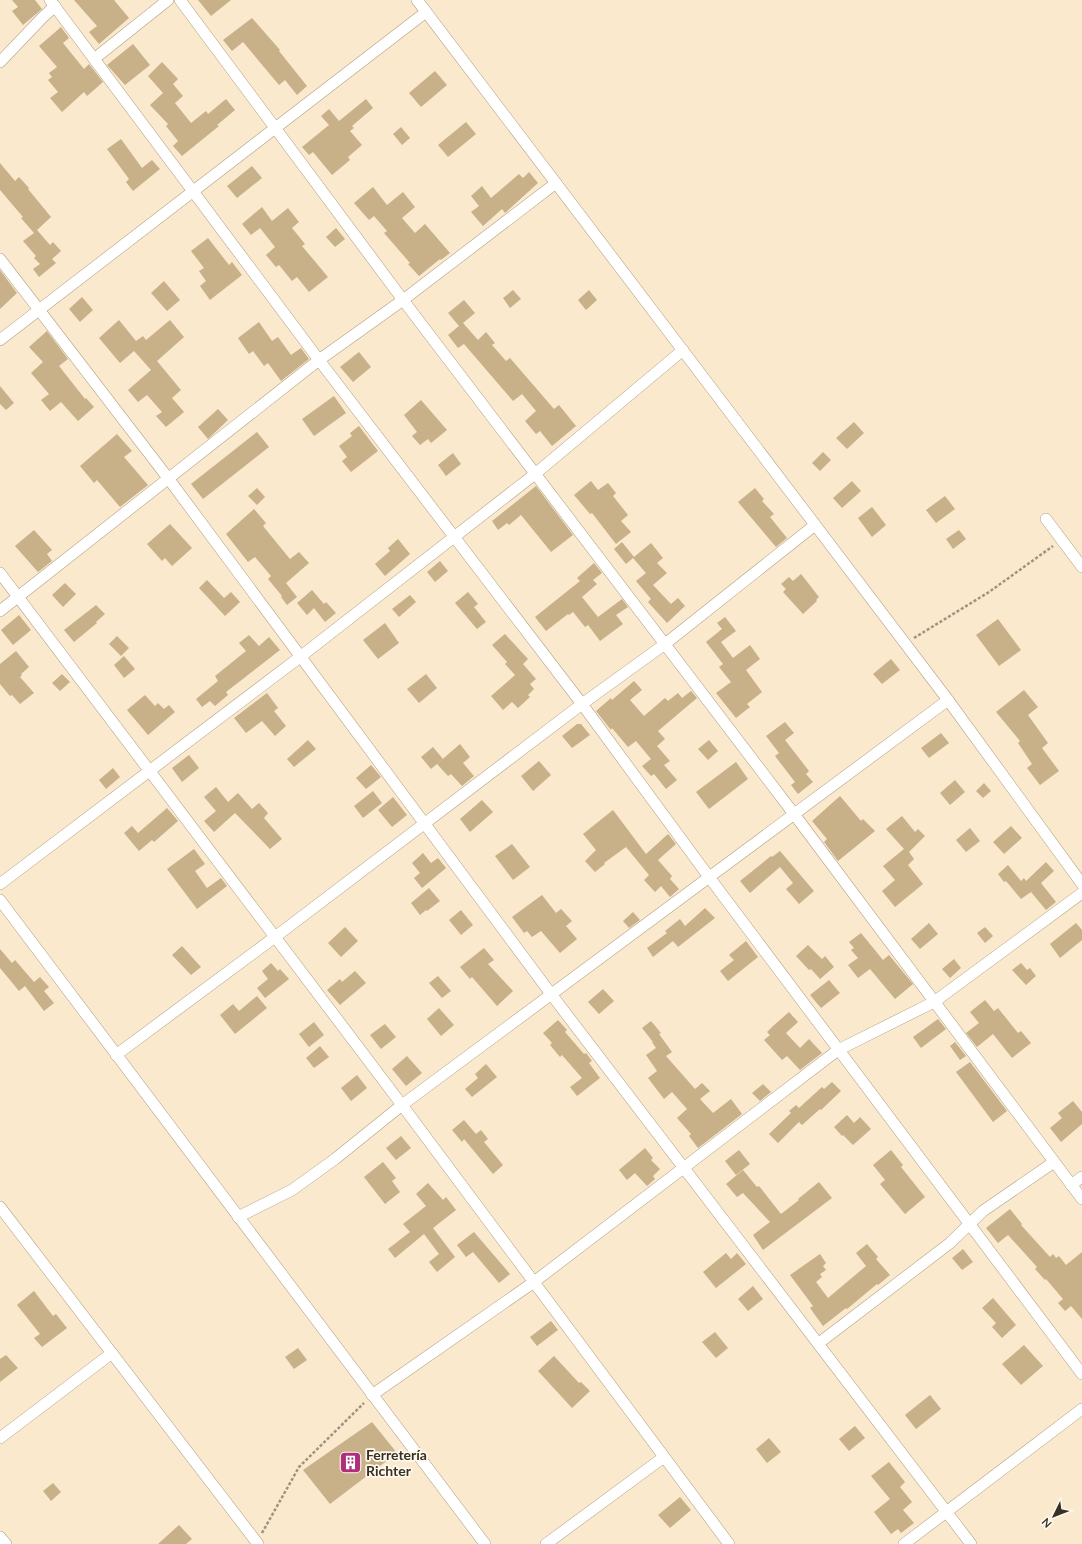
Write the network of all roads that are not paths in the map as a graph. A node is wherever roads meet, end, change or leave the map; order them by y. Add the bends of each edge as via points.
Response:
1 (168, 0) edge
2 (180, 0) edge
3 (417, 0) edge
4 (53, 3) edge
5 (426, 12) junction
6 (94, 59) junction
7 (0, 62) edge
8 (275, 127) junction
9 (556, 183) junction
10 (194, 191) junction
11 (0, 259) edge
12 (402, 300) junction
13 (39, 311) junction
14 (0, 340) edge
15 (683, 350) junction
16 (319, 360) junction
17 (535, 474) junction
18 (168, 478) junction
19 (1046, 519) dead end
20 (815, 525) junction
21 (454, 536) junction
22 (1082, 567) edge
23 (0, 573) edge
24 (18, 597) junction
25 (0, 611) edge
26 (665, 644) junction
27 (300, 657) junction
28 (948, 700) junction
29 (582, 704) junction
30 (150, 771) junction
31 (794, 814) junction
32 (424, 823) junction
33 (709, 877) junction
34 (0, 884) edge
35 (1082, 884) edge
36 (1082, 893) edge
37 (0, 900) edge
38 (275, 937) junction
39 (552, 994) junction
40 (934, 1002) junction
41 (838, 1050) junction
42 (116, 1055) junction
43 (402, 1105) junction
44 (1054, 1162) junction
45 (684, 1167) junction
46 (1082, 1177) edge
47 (1071, 1185) junction
48 (1082, 1200) edge
49 (0, 1207) edge
50 (238, 1217) junction
51 (970, 1224) junction
52 (534, 1282) junction
53 (819, 1343) junction
54 (112, 1353) junction
55 (1082, 1374) edge
56 (372, 1395) junction
57 (1082, 1409) edge
58 (0, 1438) edge
59 (664, 1457) junction
60 (946, 1512) junction
61 (0, 1537) edge
62 (257, 1543) edge
63 (6, 1544) edge
64 (485, 1544) edge
65 (546, 1544) edge
66 (729, 1544) edge
67 (904, 1544) edge
68 (970, 1544) edge

1 - 6 street
2 - 8 street
3 - 5 street
4 - 6 street
4 - 7 street
5 - 8 street
5 - 9 street
6 - 10 street
8 - 10 street
8 - 12 street
9 - 12 street
9 - 15 street
10 - 13 street
10 - 16 street
11 - 13 street
12 - 16 street
12 - 17 street
13 - 14 street
13 - 18 street
15 - 17 street
15 - 20 street
16 - 18 street
16 - 21 street
17 - 21 street
17 - 26 street
18 - 24 street
18 - 27 street
19 - 22 street
20 - 26 street
20 - 28 street
21 - 27 street
21 - 29 street
23 - 24 street
24 - 25 street
24 - 30 street
26 - 29 street
26 - 31 street
27 - 30 street
27 - 32 street
28 - 31 street
28 - 35 street
29 - 32 street
29 - 33 street
30 - 34 street
30 - 38 street
31 - 33 street
31 - 40 street
32 - 38 street
32 - 39 street
33 - 39 street
33 - 41 street
36 - 40 street
37 - 42 street
38 - 42 street
38 - 43 street
39 - 43 street
39 - 45 street
40 - 41 street
40 - 44 street
41 - 45 street
41 - 51 street
42 - 50 street
43 - 50 street via 335,1160 292,1190
43 - 52 street
44 - 47 street
44 - 51 street via 983,1211
45 - 52 street
45 - 53 street
46 - 47 street
47 - 48 street
49 - 54 street
50 - 56 street
51 - 53 street via 950,1243
51 - 55 street
52 - 56 street
52 - 59 street
53 - 60 street
54 - 58 street
54 - 62 street
56 - 64 street
57 - 60 street
59 - 65 street
59 - 66 street
60 - 67 street
60 - 68 street
61 - 63 street

